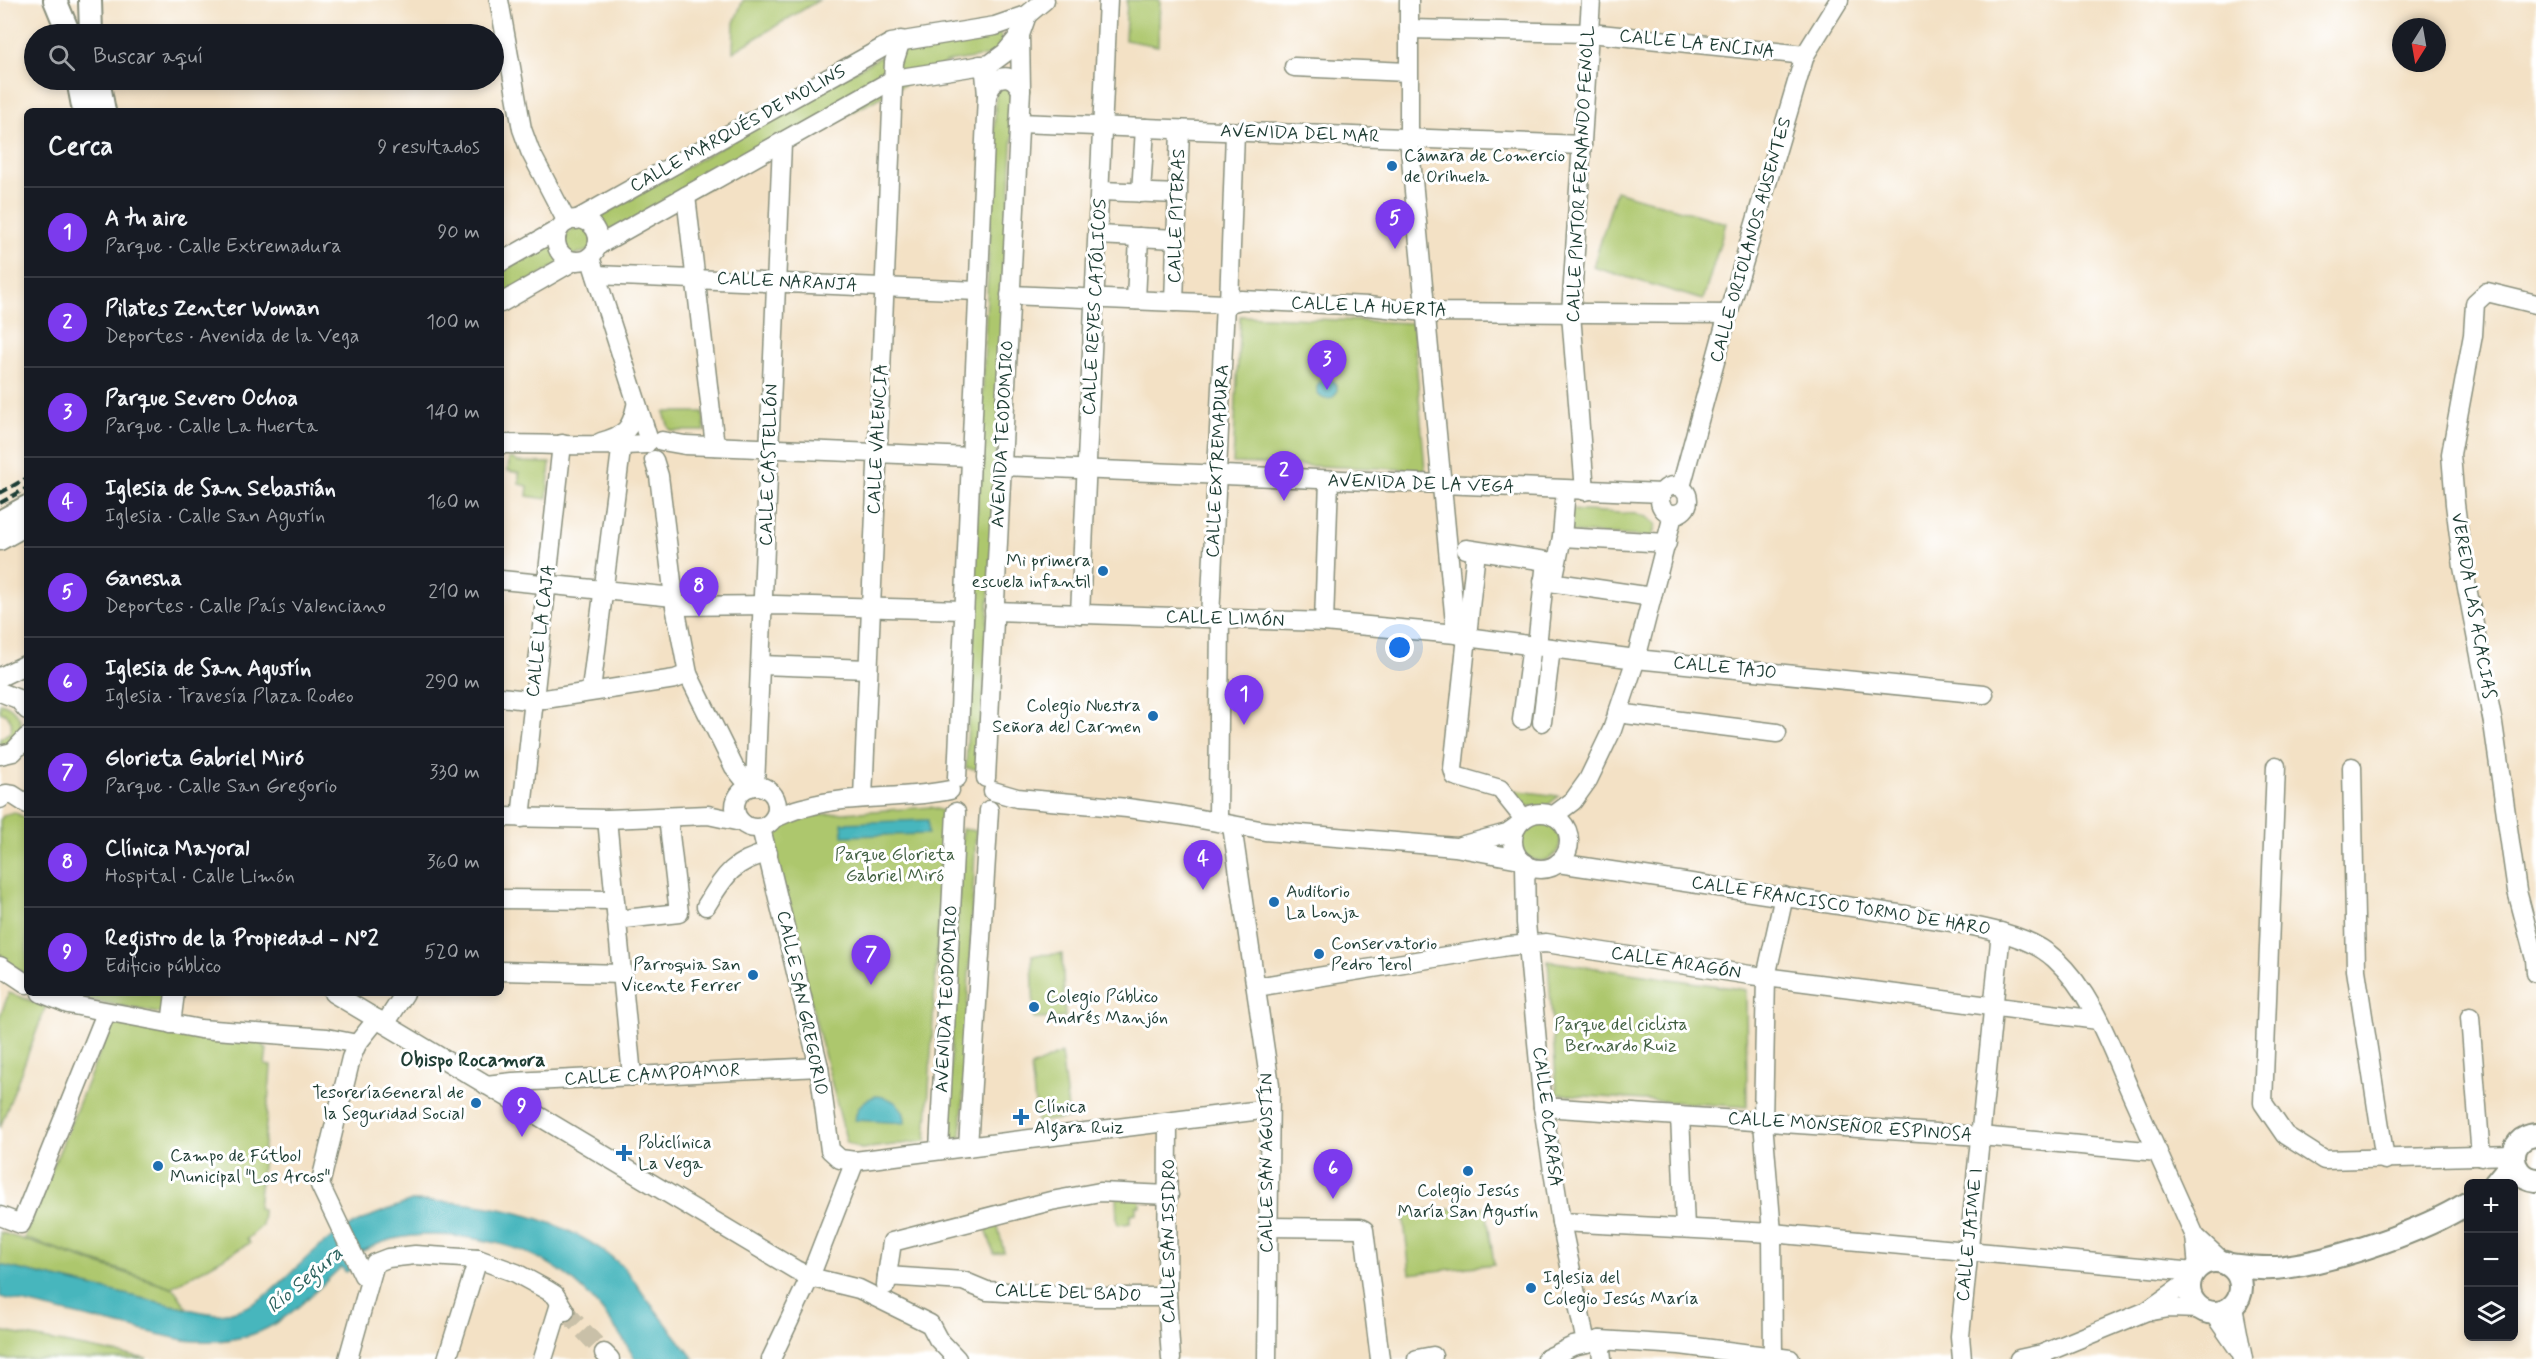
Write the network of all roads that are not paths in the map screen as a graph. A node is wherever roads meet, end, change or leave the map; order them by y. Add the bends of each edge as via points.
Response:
1 (55, 0) edge
2 (90, 0) edge
3 (499, 0) edge
4 (1046, 0) edge
5 (1108, 0) edge
6 (1409, 0) edge
7 (1591, 0) edge
8 (1839, 0) edge
9 (1027, 15) junction
10 (65, 24) edge
11 (91, 24) edge
12 (503, 24) edge
13 (995, 26) junction
14 (504, 28) edge
15 (1409, 29) junction
16 (1590, 33) junction
17 (1020, 35) junction
18 (901, 40) junction
19 (1007, 51) junction
20 (1805, 55) junction
21 (980, 65) junction
22 (1294, 67) dead end
23 (1408, 72) junction
24 (894, 79) junction
25 (1010, 83) junction
26 (80, 90) edge
27 (100, 90) edge
28 (987, 95) junction
29 (83, 108) edge
30 (103, 108) edge
31 (1019, 123) junction
32 (1104, 126) junction
33 (1145, 128) junction
34 (1180, 130) junction
35 (1235, 132) junction
36 (1409, 138) junction
37 (782, 143) junction
38 (1582, 146) junction
39 (1101, 191) junction
40 (1142, 193) junction
41 (1178, 194) junction
42 (686, 196) junction
43 (567, 224) junction
44 (1098, 236) junction
45 (1139, 237) junction
46 (1176, 239) junction
47 (586, 256) junction
48 (504, 260) edge
49 (596, 275) junction
50 (696, 278) junction
51 (778, 282) junction
52 (886, 287) junction
53 (978, 291) junction
54 (1010, 295) junction
55 (1095, 298) junction
56 (1136, 300) junction
57 (504, 301) edge
58 (1173, 302) junction
59 (1227, 304) junction
60 (2536, 304) edge
61 (1425, 312) junction
62 (1571, 314) junction
63 (1728, 314) junction
64 (639, 414) junction
65 (504, 444) edge
66 (562, 444) junction
67 (715, 446) junction
68 (608, 447) junction
69 (769, 448) junction
70 (656, 451) junction
71 (876, 453) junction
72 (971, 457) junction
73 (1001, 466) junction
74 (1087, 470) junction
75 (1218, 475) junction
76 (1329, 480) junction
77 (1442, 485) junction
78 (1681, 487) junction
79 (1585, 491) junction
80 (1662, 493) junction
81 (1566, 494) junction
82 (24, 509) edge
83 (1673, 515) junction
84 (0, 522) edge
85 (24, 528) edge
86 (1562, 537) junction
87 (0, 542) edge
88 (1667, 543) junction
89 (1448, 546) junction
90 (1476, 550) junction
91 (504, 580) edge
92 (1548, 582) junction
93 (547, 586) junction
94 (604, 591) junction
95 (1652, 597) junction
96 (674, 601) junction
97 (763, 605) junction
98 (870, 606) junction
99 (964, 610) junction
100 (994, 611) junction
101 (1080, 614) junction
102 (1215, 618) junction
103 (1324, 622) junction
104 (1461, 636) junction
105 (1540, 647) junction
106 (1636, 659) junction
107 (761, 665) junction
108 (24, 667) edge
109 (868, 669) junction
110 (688, 674) junction
111 (2, 687) edge
112 (24, 688) edge
113 (591, 690) junction
114 (1984, 694) dead end
115 (504, 697) edge
116 (533, 699) junction
117 (24, 706) edge
118 (1617, 713) junction
119 (1522, 720) dead end
120 (1542, 722) dead end
121 (1777, 733) dead end
122 (2276, 766) dead end
123 (2352, 767) dead end
124 (745, 792) junction
125 (954, 796) junction
126 (990, 796) junction
127 (863, 798) junction
128 (708, 815) junction
129 (771, 816) junction
130 (504, 817) edge
131 (669, 817) junction
132 (521, 818) junction
133 (607, 819) junction
134 (1225, 821) junction
135 (741, 822) junction
136 (1521, 823) junction
137 (1562, 828) junction
138 (1455, 847) junction
139 (768, 853) junction
140 (1558, 863) junction
141 (1528, 864) junction
142 (1598, 868) junction
143 (1784, 896) junction
144 (504, 898) edge
145 (614, 900) junction
146 (706, 906) dead end
147 (616, 920) junction
148 (2001, 932) junction
149 (1529, 945) junction
150 (0, 966) edge
151 (504, 970) edge
152 (2536, 973) edge
153 (623, 974) junction
154 (1766, 977) junction
155 (24, 982) edge
156 (1256, 987) junction
157 (47, 996) edge
158 (175, 996) edge
159 (338, 996) edge
160 (403, 996) edge
161 (1992, 1006) junction
162 (106, 1013) junction
163 (2470, 1017) dead end
164 (2098, 1020) junction
165 (381, 1022) junction
166 (171, 1024) junction
167 (357, 1044) junction
168 (819, 1066) junction
169 (632, 1076) junction
170 (486, 1085) junction
171 (1543, 1107) junction
172 (1269, 1109) junction
173 (1680, 1116) junction
174 (1168, 1122) junction
175 (1764, 1122) junction
176 (2536, 1135) edge
177 (1980, 1136) junction
178 (968, 1147) junction
179 (939, 1150) junction
180 (2158, 1152) junction
181 (2481, 1157) junction
182 (2513, 1159) junction
183 (2385, 1160) junction
184 (855, 1161) junction
185 (2499, 1179) edge
186 (2536, 1181) edge
187 (2518, 1185) edge
188 (1169, 1195) junction
189 (2464, 1206) edge
190 (0, 1216) edge
191 (1561, 1222) junction
192 (1268, 1227) junction
193 (1684, 1227) junction
194 (1772, 1233) junction
195 (2195, 1236) junction
196 (1969, 1250) junction
197 (478, 1259) junction
198 (2226, 1263) junction
199 (2284, 1267) junction
200 (2194, 1273) junction
201 (887, 1276) junction
202 (810, 1277) junction
203 (369, 1280) junction
204 (1167, 1297) junction
205 (884, 1299) junction
206 (2222, 1307) junction
207 (2147, 1311) junction
208 (1593, 1342) junction
209 (1681, 1352) edge
210 (2242, 1357) edge
211 (1779, 1358) edge
212 (348, 1359) edge
213 (447, 1359) edge
214 (543, 1359) edge
215 (771, 1359) edge
216 (956, 1359) edge
217 (1171, 1359) edge
218 (1267, 1359) edge
219 (1380, 1359) edge
220 (1546, 1359) edge
221 (1602, 1359) edge
222 (1962, 1359) edge
223 (2019, 1359) edge

1 - 10 main road
2 - 11 main road
3 - 12 street
4 - 9 street
5 - 32 street, CALLE REYES CATÓLICOS
6 - 15 street
7 - 16 street, CALLE PINTOR FERNANDO FENOLL
8 - 20 street, CALLE ORIOLANOS AUSENTES
9 - 13 street, CALLE MARQUÉS DE MOLINS
9 - 17 street, AVENIDA TEODOMIRO
13 - 18 street, CALLE MARQUÉS DE MOLINS
13 - 19 street via 1008,38
14 - 43 street via 522,129
15 - 16 street, CALLE LA ENCINA
15 - 23 street
16 - 20 street, CALLE LA ENCINA
16 - 38 street, CALLE PINTOR FERNANDO FENOLL
17 - 19 street, CALLE MARQUÉS DE MOLINS
17 - 25 street, AVENIDA TEODOMIRO
18 - 24 street via 895,55
18 - 43 street, CALLE MARQUÉS DE MOLINS
19 - 21 street, CALLE MARQUÉS DE MOLINS via 996,62
20 - 63 street, CALLE ORIOLANOS AUSENTES
21 - 24 street, CALLE MARQUÉS DE MOLINS
21 - 28 street, AVENIDA TEODOMIRO via 985,73
22 - 23 street
23 - 36 street
24 - 37 street, CALLE MARQUÉS DE MOLINS
24 - 52 street, CALLE VALENCIA
25 - 28 street via 994,81
25 - 31 street, AVENIDA TEODOMIRO
26 - 29 main road
27 - 30 main road
28 - 53 street, AVENIDA TEODOMIRO
31 - 32 street, AVENIDA DEL MAR
31 - 54 street, AVENIDA TEODOMIRO
32 - 33 street, AVENIDA DEL MAR
32 - 39 street, CALLE REYES CATÓLICOS
33 - 34 street, AVENIDA DEL MAR
33 - 40 street
34 - 35 street, AVENIDA DEL MAR
34 - 41 street, CALLE PITERAS
35 - 36 street, AVENIDA DEL MAR
35 - 59 street, CALLE EXTREMADURA
36 - 38 street, AVENIDA DEL MAR
36 - 61 street
37 - 42 street, CALLE MARQUÉS DE MOLINS
37 - 51 street, CALLE CASTELLÓN
38 - 62 street, CALLE PINTOR FERNANDO FENOLL
39 - 40 street
39 - 44 street, CALLE REYES CATÓLICOS
40 - 41 street
41 - 46 street, CALLE PITERAS
42 - 47 street, CALLE MARQUÉS DE MOLINS
42 - 50 street
43 - 47 street via 557,246 564,256
43 - 47 street via 588,222 592,226 598,238
43 - 48 street, CALLE MARQUÉS DE MOLINS
44 - 45 street
44 - 55 street, CALLE REYES CATÓLICOS
45 - 46 street
45 - 56 street
46 - 58 street, CALLE PITERAS
47 - 49 street
47 - 57 street, CALLE MARQUÉS DE MOLINS
49 - 50 street, CALLE NARANJA
49 - 64 street
50 - 51 street, CALLE NARANJA
50 - 67 street
51 - 52 street, CALLE NARANJA
51 - 69 street, CALLE CASTELLÓN
52 - 53 street, CALLE NARANJA
52 - 71 street, CALLE VALENCIA
53 - 72 street, AVENIDA TEODOMIRO
54 - 55 street, CALLE LA HUERTA
54 - 73 street, AVENIDA TEODOMIRO
55 - 56 street, CALLE LA HUERTA
55 - 74 street, CALLE REYES CATÓLICOS
56 - 58 street, CALLE LA HUERTA
58 - 59 street, CALLE LA HUERTA
59 - 61 street, CALLE LA HUERTA via 1241,300
59 - 75 street, CALLE EXTREMADURA
60 - 152 street, VEREDA LAS ACACIAS via 2487,292 2475,303 2473,335 2451,454 2463,567 2493,723 2517,891
61 - 62 street, CALLE LA HUERTA
61 - 77 street
62 - 63 street, CALLE LA HUERTA
62 - 79 street, CALLE PINTOR FERNANDO FENOLL
63 - 78 street, CALLE ORIOLANOS AUSENTES
64 - 68 street
64 - 70 street
65 - 66 street
66 - 68 street
66 - 93 street, CALLE LA CAJA
67 - 69 street
67 - 70 street via 685,445
68 - 70 street
68 - 94 street
69 - 71 street
69 - 97 street, CALLE CASTELLÓN
70 - 96 street
71 - 72 street
71 - 98 street, CALLE VALENCIA
72 - 99 street, AVENIDA TEODOMIRO
73 - 74 street, AVENIDA DE LA VEGA
73 - 100 street, AVENIDA TEODOMIRO
74 - 75 street, AVENIDA DE LA VEGA
74 - 101 street, CALLE REYES CATÓLICOS
75 - 76 street, AVENIDA DE LA VEGA
75 - 102 street, CALLE EXTREMADURA
76 - 77 street, AVENIDA DE LA VEGA
76 - 103 street
77 - 81 street, AVENIDA DE LA VEGA
77 - 89 street
78 - 80 street via 1670,487
78 - 83 street via 1689,501 1684,511
79 - 80 street, AVENIDA DE LA VEGA
79 - 81 street, AVENIDA DE LA VEGA
80 - 83 street via 1662,507
81 - 86 street
82 - 84 main road
83 - 88 street
85 - 87 street
86 - 88 street
86 - 92 street
88 - 95 street
89 - 90 street
89 - 104 street
90 - 92 street via 1546,561
90 - 104 street
91 - 93 street
92 - 95 street
92 - 105 street
93 - 94 street
93 - 116 street, CALLE LA CAJA
94 - 96 street
94 - 113 street
95 - 106 street
96 - 97 street
96 - 110 street
97 - 98 street
97 - 107 street, CALLE CASTELLÓN
98 - 99 street
98 - 109 street, CALLE VALENCIA
99 - 125 street, AVENIDA TEODOMIRO
100 - 101 street, CALLE LIMÓN
100 - 126 street, AVENIDA TEODOMIRO
101 - 102 street, CALLE LIMÓN
102 - 103 street, CALLE LIMÓN
102 - 134 street, CALLE EXTREMADURA
103 - 104 street, CALLE LIMÓN
104 - 105 street, CALLE TAJO
104 - 136 street via 1455,776 1500,789
105 - 106 street, CALLE TAJO
105 - 119 street
105 - 120 street
106 - 114 street, CALLE TAJO
106 - 118 street
107 - 109 street
107 - 124 street, CALLE CASTELLÓN
108 - 111 street
109 - 127 street, CALLE VALENCIA
110 - 113 street
110 - 124 street
111 - 112 street
111 - 117 street
113 - 116 street
115 - 116 street
116 - 132 street, CALLE LA CAJA
118 - 121 street
118 - 137 street via 1598,763 1573,801
122 - 183 street via 2263,1103 2285,1135 2324,1160
123 - 183 street via 2356,970
124 - 128 street
124 - 129 street via 767,788 776,797
124 - 135 street via 735,810
125 - 126 street via 968,773
125 - 126 street via 962,816 976,817
125 - 127 street
125 - 179 street, AVENIDA TEODOMIRO
126 - 134 street
126 - 178 street, AVENIDA TEODOMIRO
127 - 129 street via 806,806
128 - 131 street
128 - 135 street
129 - 135 street via 747,826
129 - 139 street, CALLE SAN GREGORIO
130 - 132 street
131 - 133 street
131 - 147 street via 679,913
132 - 133 street
133 - 145 street
134 - 138 street via 1310,828 1344,838
134 - 156 street, CALLE SAN AGUSTÍN
136 - 137 street via 1538,813
136 - 138 street via 1507,833
136 - 141 street via 1514,843
137 - 140 street via 1564,858
137 - 142 street
138 - 141 street
139 - 146 street via 747,859 725,875
139 - 168 street, CALLE SAN GREGORIO
140 - 141 street via 1545,869
140 - 142 street, CALLE FRANCISCO TORMO DE HARO
141 - 149 street, CALLE OCARASA
142 - 143 street, CALLE FRANCISCO TORMO DE HARO
143 - 148 street, CALLE FRANCISCO TORMO DE HARO
143 - 154 street
144 - 145 street
145 - 147 street
147 - 153 street
148 - 161 street, CALLE JAIME I
148 - 164 street, CALLE FRANCISCO TORMO DE HARO via 2054,958 2075,981
149 - 154 street, CALLE ARAGÓN via 1546,943
149 - 156 street, CALLE ARAGÓN
149 - 171 street, CALLE OCARASA
150 - 155 street
151 - 153 street
153 - 169 street
154 - 161 street, CALLE ARAGÓN
154 - 175 street
156 - 172 street, CALLE SAN AGUSTÍN via 1270,1085
157 - 162 street
158 - 166 street
159 - 165 street
160 - 165 street
161 - 164 street, CALLE ARAGÓN
161 - 177 street, CALLE JAIME I
162 - 166 street
162 - 190 street via 21,1224
163 - 181 street
164 - 180 street, CALLE FRANCISCO TORMO DE HARO
165 - 167 street
165 - 170 street
166 - 167 street
167 - 203 street via 320,1185 363,1275
168 - 169 street, CALLE CAMPOAMOR
168 - 184 street, CALLE SAN GREGORIO via 830,1150 840,1159
169 - 170 street, CALLE CAMPOAMOR
170 - 202 street
171 - 173 street, CALLE MONSEÑOR ESPINOSA
171 - 191 street, CALLE OCARASA
172 - 174 street
172 - 192 street, CALLE SAN AGUSTÍN
173 - 175 street, CALLE MONSEÑOR ESPINOSA
173 - 193 street
174 - 178 street
174 - 188 street, CALLE SAN ISIDRO
175 - 177 street, CALLE MONSEÑOR ESPINOSA
175 - 194 street
176 - 182 main road via 2519,1142
177 - 180 street, CALLE MONSEÑOR ESPINOSA
177 - 196 street, CALLE JAIME I
178 - 179 street
179 - 184 street
180 - 195 street, CALLE FRANCISCO TORMO DE HARO
181 - 182 street
181 - 183 street
182 - 185 main road
182 - 186 main road via 2520,1174
184 - 202 street
186 - 187 main road
188 - 201 street via 1100,1192 892,1242
188 - 204 street, CALLE SAN ISIDRO
189 - 199 main road via 2404,1233
191 - 193 street
191 - 208 street, CALLE OCARASA
192 - 218 street, CALLE SAN AGUSTÍN
192 - 219 street via 1364,1230
193 - 194 street
194 - 196 street
194 - 211 street
195 - 198 street, CALLE FRANCISCO TORMO DE HARO
195 - 200 street, CALLE FRANCISCO TORMO DE HARO
196 - 200 street
196 - 222 street, CALLE JAIME I via 1959,1336
197 - 203 street via 415,1255 388,1258 375,1263
197 - 213 street
197 - 214 street via 516,1273 555,1295 562,1307
198 - 199 main road via 2252,1268
198 - 200 main road via 2207,1262
198 - 206 main road via 2235,1269 2242,1282
199 - 206 main road
200 - 206 main road via 2190,1297
200 - 207 street
201 - 204 street, CALLE DEL BADO via 963,1281 987,1291
201 - 205 street
202 - 205 street
202 - 215 street
203 - 212 street
204 - 217 street, CALLE SAN ISIDRO
205 - 216 street via 930,1324
206 - 207 street
206 - 210 street
207 - 223 street via 2042,1354
208 - 209 street
208 - 220 street via 1573,1346
208 - 221 street, CALLE OCARASA
209 - 211 street

